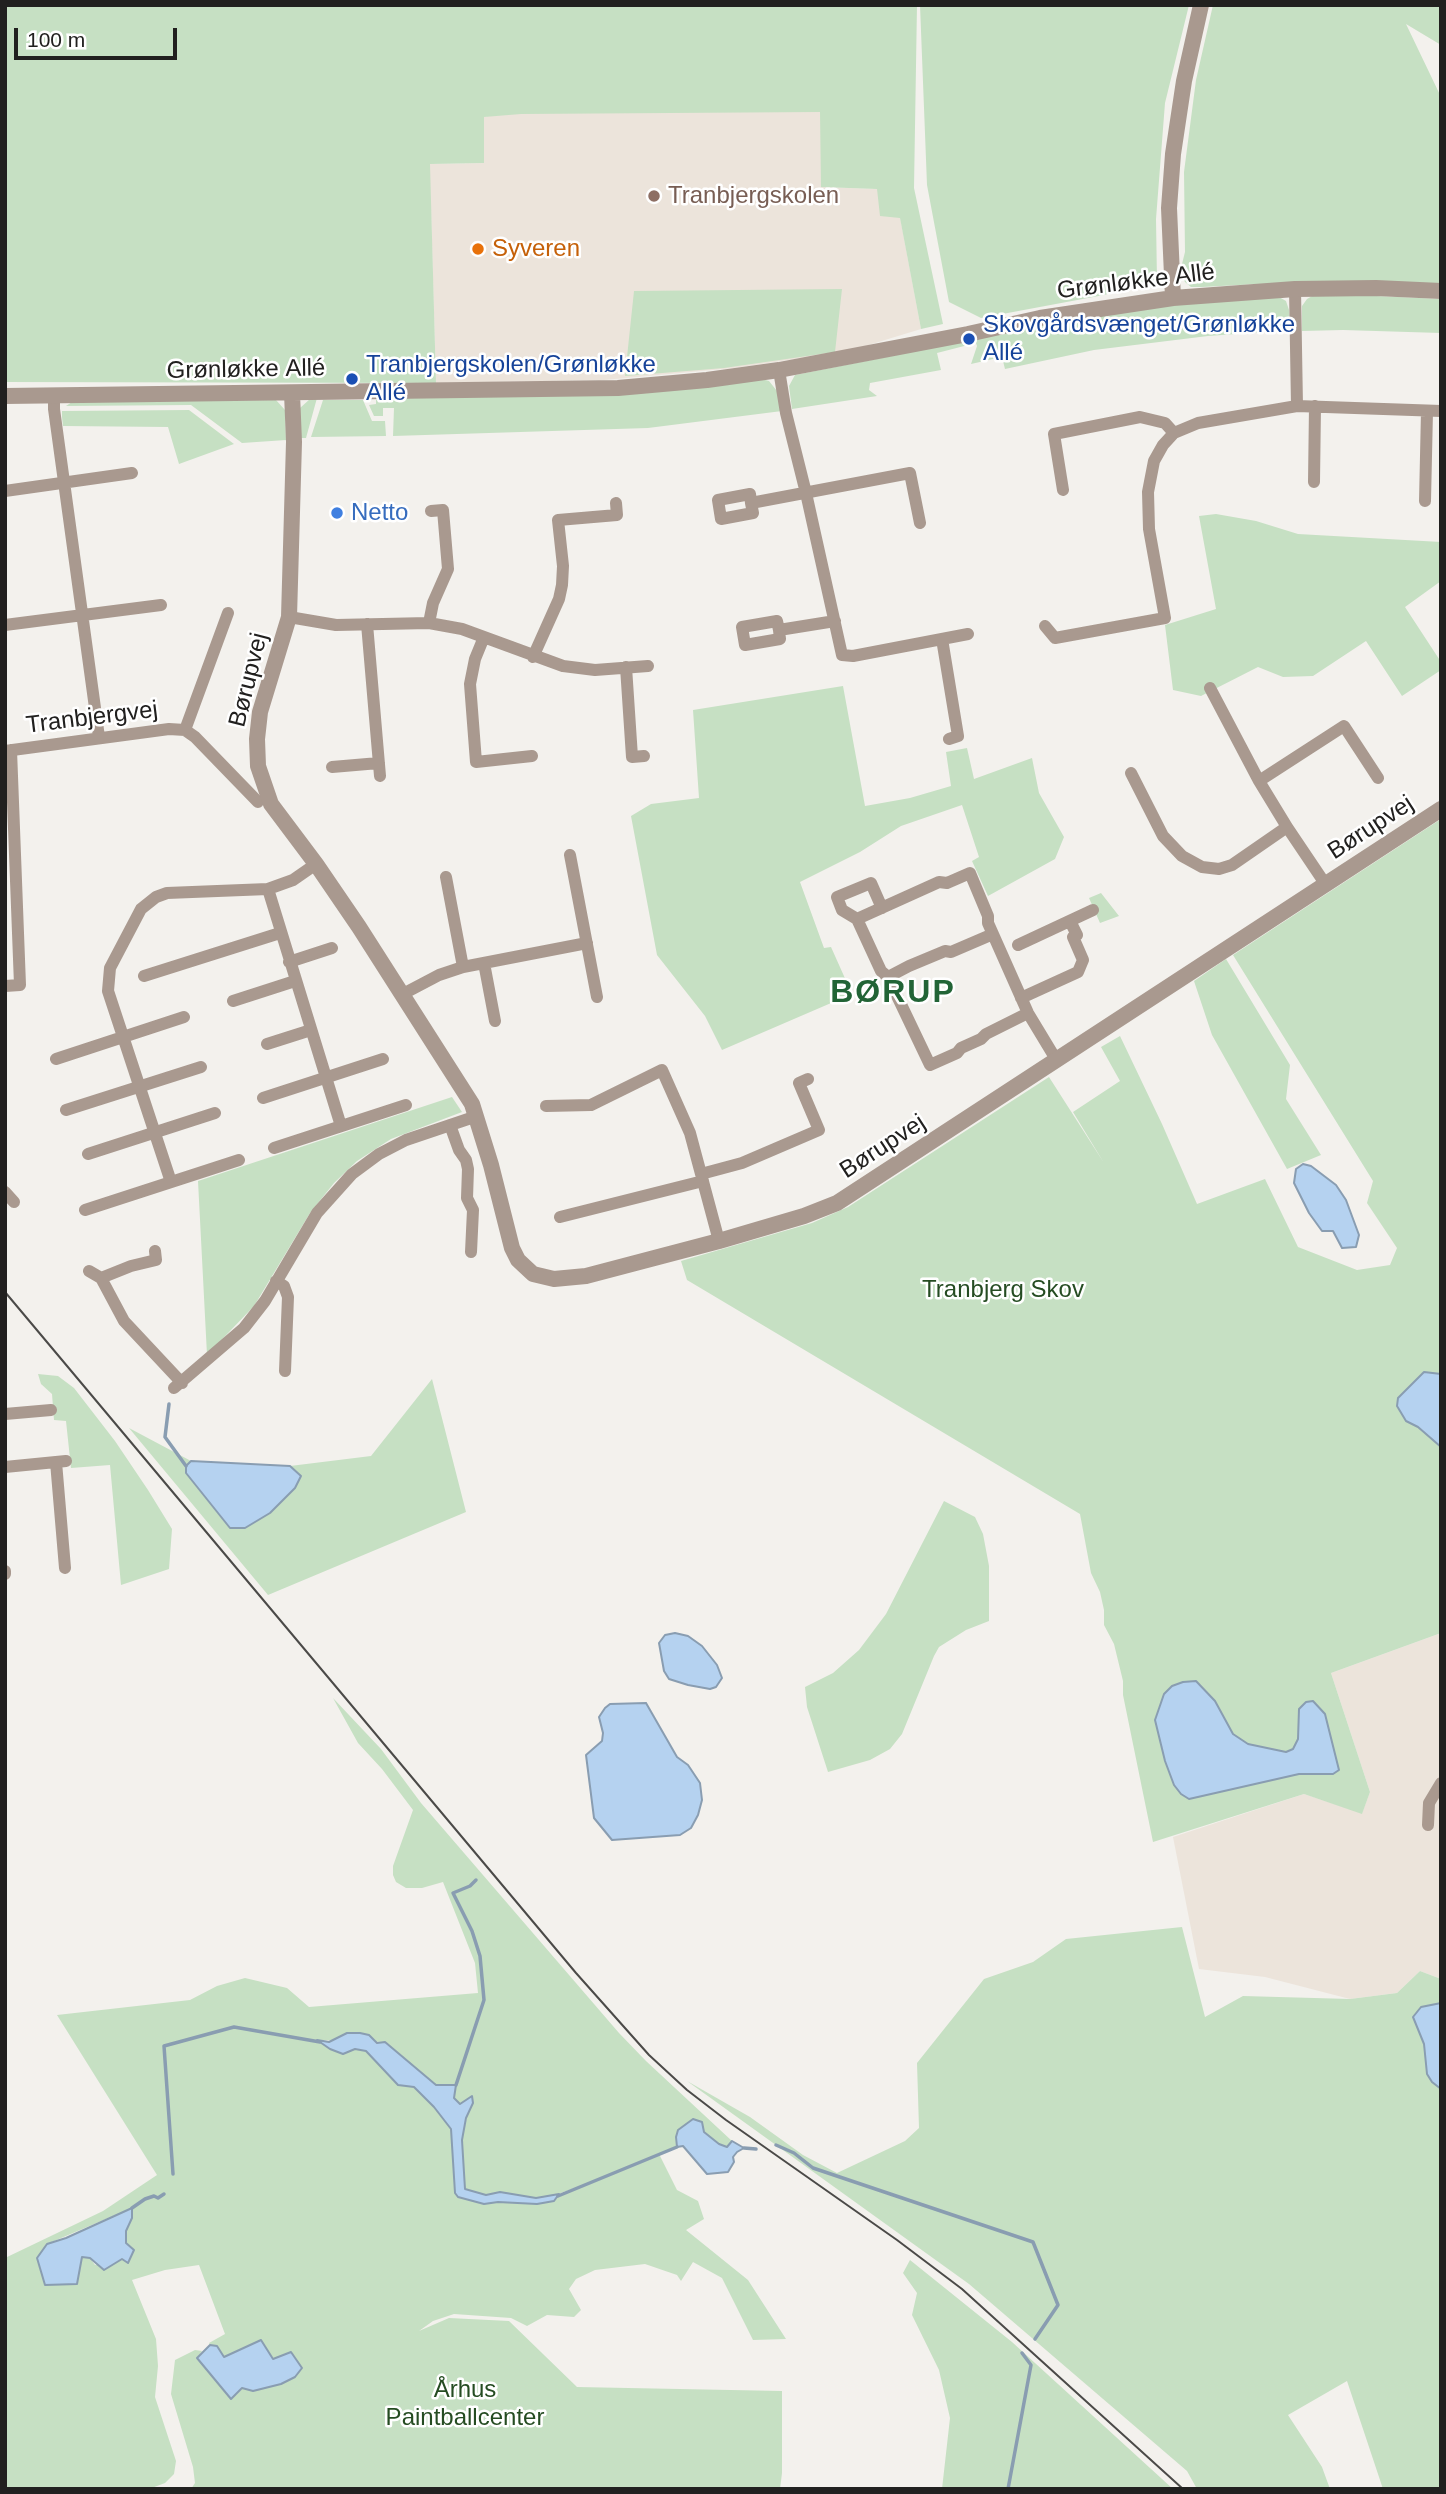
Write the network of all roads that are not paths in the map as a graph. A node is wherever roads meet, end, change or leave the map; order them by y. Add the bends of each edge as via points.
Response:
1 (1201, 5) edge
2 (1294, 289) junction
3 (1441, 291) edge
4 (1173, 298) junction
5 (779, 370) junction
6 (292, 393) junction
7 (54, 395) junction
8 (5, 396) edge
9 (1297, 406) junction
10 (1315, 406) junction
11 (1427, 411) junction
12 (1441, 411) edge
13 (1174, 433) junction
14 (132, 473) dead end
15 (65, 482) junction
16 (1314, 482) dead end
17 (1063, 490) dead end
18 (5, 491) edge
19 (806, 493) junction
20 (1425, 501) dead end
21 (616, 503) dead end
22 (751, 503) dead end
23 (431, 511) dead end
24 (920, 523) dead end
25 (161, 605) dead end
26 (228, 612) dead end
27 (82, 615) junction
28 (289, 617) junction
29 (835, 621) junction
30 (429, 623) junction
31 (367, 624) junction
32 (5, 625) edge
33 (1045, 626) dead end
34 (779, 630) dead end
35 (968, 634) dead end
36 (484, 637) junction
37 (942, 639) junction
38 (533, 657) junction
39 (648, 666) dead end
40 (625, 667) junction
41 (1210, 688) dead end
42 (185, 730) junction
43 (99, 737) junction
44 (949, 739) dead end
45 (8, 750) edge
46 (532, 756) dead end
47 (644, 756) dead end
48 (332, 767) dead end
49 (1131, 773) dead end
50 (1378, 778) dead end
51 (1259, 781) junction
52 (258, 802) dead end
53 (1441, 809) edge
54 (1287, 827) junction
55 (10, 835) edge
56 (570, 855) dead end
57 (316, 864) junction
58 (446, 877) dead end
59 (1326, 885) junction
60 (268, 889) junction
61 (881, 908) junction
62 (1093, 910) dead end
63 (857, 919) junction
64 (1070, 921) junction
65 (280, 933) junction
66 (993, 934) junction
67 (587, 943) junction
68 (1018, 945) dead end
69 (332, 948) dead end
70 (289, 962) junction
71 (484, 963) junction
72 (463, 967) junction
73 (144, 976) dead end
74 (888, 977) junction
75 (295, 981) junction
76 (5, 986) edge
77 (401, 995) junction
78 (597, 997) dead end
79 (1021, 998) junction
80 (233, 1001) dead end
81 (1028, 1013) junction
82 (184, 1017) dead end
83 (495, 1021) dead end
84 (310, 1030) junction
85 (123, 1037) junction
86 (267, 1044) dead end
87 (55, 1059) dead end
88 (383, 1059) dead end
89 (1057, 1061) junction
90 (201, 1067) dead end
91 (326, 1078) junction
92 (808, 1079) dead end
93 (139, 1086) junction
94 (263, 1098) dead end
95 (406, 1105) dead end
96 (545, 1106) dead end
97 (66, 1110) dead end
98 (215, 1113) dead end
99 (477, 1116) junction
100 (450, 1125) junction
101 (341, 1126) junction
102 (154, 1133) junction
103 (274, 1148) dead end
104 (88, 1154) dead end
105 (239, 1160) dead end
106 (702, 1177) junction
107 (171, 1182) junction
108 (5, 1192) edge
109 (14, 1202) dead end
110 (85, 1210) dead end
111 (560, 1217) dead end
112 (719, 1241) junction
113 (155, 1251) dead end
114 (471, 1252) dead end
115 (89, 1270) dead end
116 (101, 1278) junction
117 (276, 1281) junction
118 (285, 1371) dead end
119 (51, 1410) dead end
120 (5, 1414) edge
121 (5, 1467) edge
122 (65, 1568) dead end
123 (1441, 1783) edge
124 (1428, 1825) dead end

1 - 4 street via 1172,154
2 - 3 street, Grønløkke Allé
2 - 4 street, Grønløkke Allé
2 - 9 street
4 - 5 street, Grønløkke Allé via 1040,318
5 - 6 street, Grønløkke Allé via 618,388
5 - 19 street
6 - 7 street, Grønløkke Allé
6 - 28 street, Børupvej
7 - 8 street, Grønløkke Allé
7 - 15 street
9 - 10 street
9 - 13 street via 1198,423
10 - 11 street
10 - 16 street
11 - 12 street
11 - 20 street
13 - 17 street via 1165,422 1140,417 1054,434
13 - 33 street via 1154,461 1148,492 1149,529 1165,618 1055,638
14 - 15 street
15 - 18 street
15 - 27 street
19 - 22 street
19 - 24 street via 910,473
19 - 29 street
21 - 38 street via 617,515 558,520 562,585
23 - 30 street via 443,510 448,569
25 - 27 street
26 - 42 street, Tranbjergvej
27 - 32 street
27 - 43 street
28 - 31 street, Børupvej via 336,625
28 - 57 street, Børupvej via 260,712 258,766 271,804
29 - 34 street
29 - 37 street via 842,655
30 - 31 street, Børupvej
30 - 36 street, Børupvej
31 - 48 street via 379,769
35 - 37 street
36 - 38 street, Børupvej
36 - 46 street via 472,665 470,684 476,762
37 - 44 street via 958,736
38 - 40 street, Børupvej via 578,669
39 - 40 street, Børupvej
40 - 47 street via 632,757
41 - 51 street, Børupvej
42 - 43 street, Tranbjergvej
42 - 52 street, Tranbjergvej
43 - 45 street, Tranbjergvej
45 - 55 street
49 - 54 street via 1163,836 1182,856 1202,867 1232,865
50 - 51 street, Børupvej via 1344,726
51 - 54 street, Børupvej
53 - 59 street, Børupvej
54 - 59 street, Børupvej
55 - 76 street via 20,985
56 - 67 street
57 - 60 street via 293,880
57 - 77 street, Børupvej
58 - 72 street
59 - 89 street, Børupvej
60 - 65 street
60 - 85 street via 167,893 147,902 107,980
61 - 63 street
61 - 63 street via 870,883 837,897 842,910
61 - 66 street via 970,873
62 - 64 street
63 - 74 street
64 - 68 street
64 - 79 street via 1083,960 1078,972
65 - 70 street
65 - 73 street
66 - 74 street
66 - 79 street
67 - 71 street
67 - 78 street
69 - 70 street
70 - 75 street
71 - 72 street
71 - 83 street
72 - 77 street
74 - 81 street via 930,1065
75 - 80 street
75 - 84 street
77 - 99 street, Børupvej
79 - 81 street
81 - 89 street
82 - 85 street
84 - 86 street
84 - 91 street
85 - 87 street
85 - 93 street
88 - 91 street
89 - 112 street, Børupvej via 837,1203
90 - 93 street
91 - 94 street
91 - 101 street
92 - 106 street, Børupvej via 799,1083 819,1130
93 - 97 street
93 - 102 street
95 - 101 street
96 - 106 street via 591,1105 663,1070 690,1133
98 - 102 street
99 - 100 street
99 - 112 street, Børupvej via 510,1242 533,1274 554,1279 586,1276
100 - 114 street via 468,1169 467,1198 473,1210
100 - 117 street via 405,1139 352,1174 317,1213
101 - 103 street
102 - 104 street
102 - 107 street
105 - 107 street
106 - 111 street, Børupvej
106 - 112 street
107 - 110 street
108 - 109 street
113 - 116 street via 156,1260
115 - 116 street
116 - 117 street via 124,1321 178,1385 244,1328
117 - 118 street via 288,1297
119 - 120 street
121 - 122 street via 61,1462
123 - 124 street via 1429,1803

